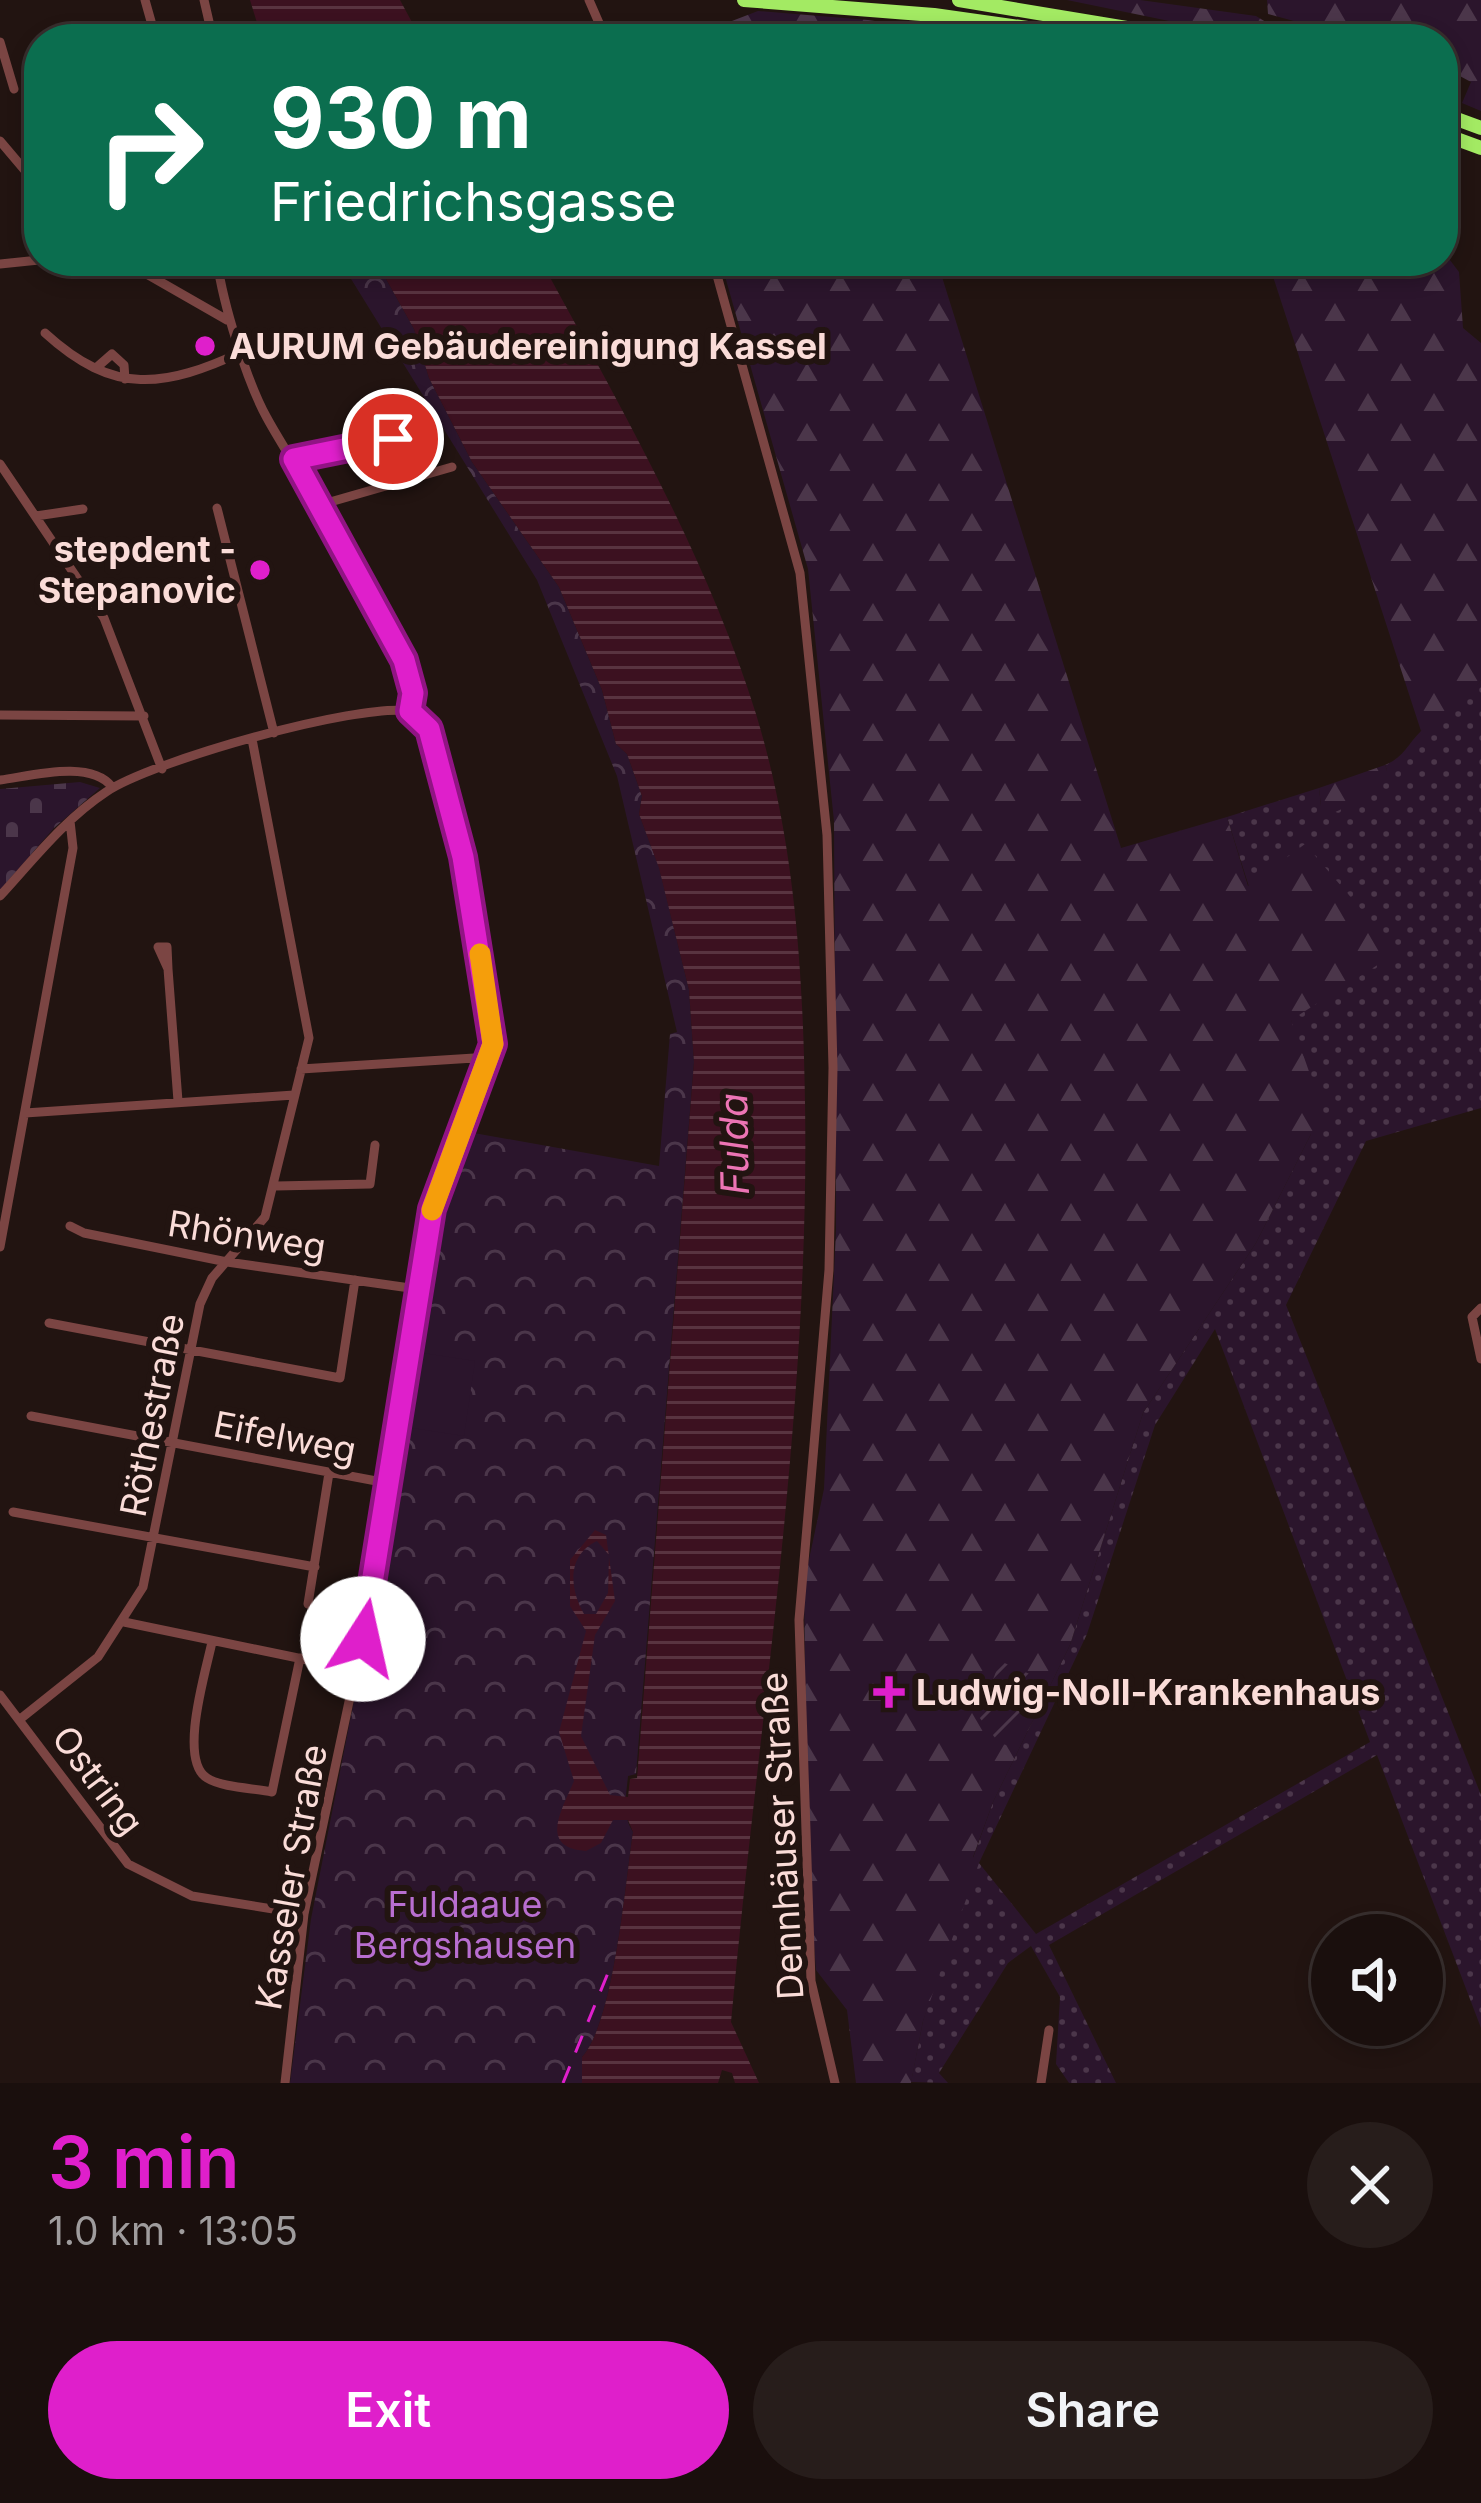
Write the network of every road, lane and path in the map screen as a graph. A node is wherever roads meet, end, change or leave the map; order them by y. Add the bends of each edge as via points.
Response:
1 (744, 0) edge
2 (959, 0) edge
3 (1005, 24) edge
4 (1103, 24) edge
5 (0, 42) edge
6 (14, 89) dead end
7 (0, 141) edge
8 (24, 169) edge
9 (150, 276) edge
10 (220, 276) edge
11 (721, 276) edge
12 (227, 320) junction
13 (45, 333) dead end
14 (304, 345) dead end
15 (245, 355) junction
16 (96, 368) junction
17 (125, 379) junction
18 (393, 439) dead end
19 (294, 459) junction
20 (0, 464) edge
21 (452, 467) dead end
22 (316, 506) junction
23 (217, 508) dead end
24 (83, 509) dead end
25 (36, 515) junction
26 (410, 711) junction
27 (0, 715) edge
28 (144, 716) junction
29 (274, 733) junction
30 (252, 739) junction
31 (162, 769) junction
32 (0, 780) edge
33 (112, 788) junction
34 (70, 821) junction
35 (0, 896) edge
36 (168, 969) dead end
37 (490, 1057) junction
38 (301, 1069) junction
39 (294, 1095) junction
40 (178, 1101) junction
41 (25, 1113) junction
42 (375, 1144) dead end
43 (277, 1186) junction
44 (70, 1226) dead end
45 (0, 1247) edge
46 (227, 1262) junction
47 (355, 1280) junction
48 (417, 1288) junction
49 (1481, 1307) edge
50 (49, 1323) dead end
51 (192, 1351) junction
52 (1481, 1359) edge
53 (31, 1417) dead end
54 (174, 1444) junction
55 (329, 1472) junction
56 (387, 1483) junction
57 (13, 1512) dead end
58 (156, 1538) junction
59 (315, 1567) junction
60 (308, 1604) dead end
61 (124, 1622) junction
62 (212, 1642) junction
63 (300, 1658) junction
64 (356, 1670) junction
65 (0, 1695) edge
66 (19, 1720) junction
67 (304, 1914) junction
68 (1048, 2030) dead end
69 (285, 2083) edge
70 (835, 2083) edge
71 (1041, 2083) edge

1 - 3 highway
2 - 4 highway
5 - 6 street
7 - 8 street
9 - 12 street
10 - 12 street
11 - 70 street, Dennhäuser Straße via 800,573 827,836 829,1270 800,1584 811,1981
12 - 15 street, Kasseler Straße
13 - 16 street
14 - 15 street
15 - 17 street via 175,380
15 - 19 street, Kasseler Straße via 266,416
16 - 17 street
16 - 17 street via 112,353
18 - 19 street
19 - 22 street, Kasseler Straße
20 - 25 street
21 - 22 street
22 - 26 street, Kasseler Straße via 404,660
23 - 29 street
24 - 25 street
25 - 28 street via 104,618
26 - 29 street
26 - 37 street, Kasseler Straße via 429,729 463,857 493,1031
27 - 28 street
28 - 31 street
29 - 30 street
30 - 31 street
30 - 38 street, Röthestraße via 309,1038
31 - 33 street
32 - 33 street via 85,773
33 - 34 street
34 - 35 street
34 - 41 street via 73,848
36 - 40 street
37 - 38 street
37 - 48 street, Kasseler Straße via 436,1196
38 - 39 street, Röthestraße
39 - 40 street
39 - 43 street, Röthestraße
40 - 41 street
41 - 45 street
42 - 43 street via 370,1184
43 - 46 street, Röthestraße via 265,1216
44 - 46 street, Rhönweg
46 - 47 street, Rhönweg
46 - 51 street, Röthestraße via 200,1304
47 - 48 street, Rhönweg
47 - 51 street via 340,1378
48 - 56 street, Kasseler Straße
49 - 52 street via 1471,1327
50 - 51 street
51 - 54 street, Röthestraße
53 - 54 street, Eifelweg
54 - 55 street, Eifelweg
54 - 58 street, Röthestraße
55 - 56 street, Eifelweg
55 - 59 street
56 - 64 street, Kasseler Straße
57 - 58 street
58 - 59 street
58 - 61 street, Röthestraße
59 - 60 street
61 - 62 street
61 - 66 street, Röthestraße via 98,1657
62 - 63 street
62 - 63 street via 192,1747 196,1767 208,1779 272,1792
63 - 64 street
64 - 67 street, Kasseler Straße
65 - 66 street, Ostring
66 - 67 street, Ostring via 111,1846 139,1871 193,1896
67 - 69 street, Kasseler Straße
68 - 71 street

